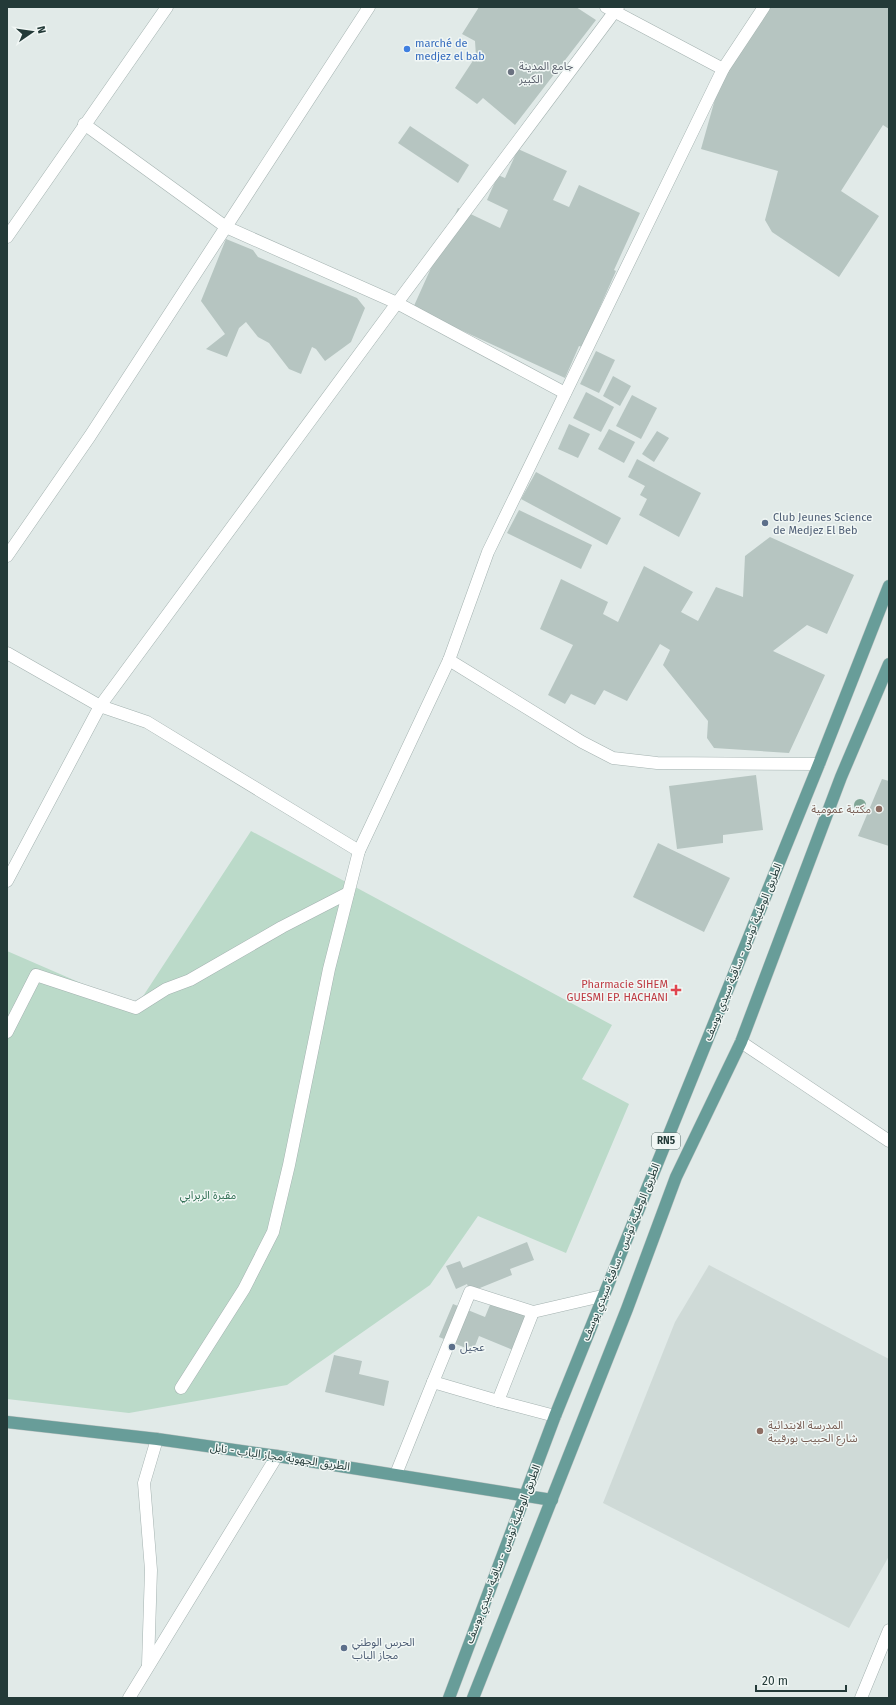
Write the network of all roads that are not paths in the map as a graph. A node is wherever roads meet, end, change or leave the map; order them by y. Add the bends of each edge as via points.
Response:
1 (167, 7) edge
2 (369, 7) edge
3 (764, 7) edge
4 (613, 9) edge
5 (723, 70) junction
6 (84, 124) junction
7 (226, 227) junction
8 (7, 237) edge
9 (397, 303) junction
10 (565, 393) junction
11 (7, 556) edge
12 (889, 586) edge
13 (7, 653) edge
14 (449, 660) junction
15 (889, 664) edge
16 (100, 706) junction
17 (819, 764) junction
18 (359, 850) junction
19 (7, 881) edge
20 (348, 893) junction
21 (7, 1032) edge
22 (741, 1042) junction
23 (889, 1141) edge
24 (602, 1296) junction
25 (533, 1312) junction
26 (433, 1382) junction
27 (181, 1388) dead end
28 (498, 1401) junction
29 (555, 1416) junction
30 (7, 1422) edge
31 (157, 1439) junction
32 (277, 1456) junction
33 (396, 1474) junction
34 (525, 1495) junction
35 (552, 1500) junction
36 (889, 1630) edge
37 (148, 1667) junction
38 (129, 1698) edge
39 (449, 1698) edge
40 (473, 1698) edge
41 (861, 1698) edge

1 - 6 street
2 - 7 street
3 - 5 street
4 - 5 street
4 - 9 street
5 - 10 street
6 - 7 street
6 - 8 street
7 - 9 street
7 - 11 street via 90,436
9 - 10 street
9 - 16 street
10 - 14 street via 488,552
12 - 17 main road, الطريق الوطنية تونس - ساقية سيدي يوسف / RN5
13 - 16 street
14 - 17 street via 582,742 613,758 658,764
14 - 18 street
15 - 22 main road, الطريق الوطنية تونس - ساقية سيدي يوسف / RN5 via 841,777
16 - 18 street via 148,722
16 - 19 street
17 - 24 main road, الطريق الوطنية تونس - ساقية سيدي يوسف / RN5
18 - 20 street
20 - 21 street via 282,927 190,980 166,989 136,1008 36,975
20 - 27 street via 329,969 273,1232 244,1290
22 - 23 street
22 - 35 main road, الطريق الوطنية تونس - ساقية سيدي يوسف / RN5 via 676,1177
24 - 25 street
24 - 29 main road, الطريق الوطنية تونس - ساقية سيدي يوسف / RN5
25 - 26 street via 470,1292
25 - 28 street
26 - 28 street
26 - 33 street
28 - 29 street
29 - 34 main road, الطريق الوطنية تونس - ساقية سيدي يوسف / RN5
30 - 31 main road, الطريق الجهوية مجاز الباب - نابل
31 - 32 main road, الطريق الجهوية مجاز الباب - نابل
31 - 37 street via 144,1483 151,1570
32 - 33 main road, الطريق الجهوية مجاز الباب - نابل
32 - 37 street
33 - 34 main road, الطريق الجهوية مجاز الباب - نابل
34 - 35 main road, الطريق الجهوية مجاز الباب - نابل
34 - 39 main road, الطريق الوطنية تونس - ساقية سيدي يوسف / RN5
35 - 40 main road, الطريق الوطنية تونس - ساقية سيدي يوسف / RN5
36 - 41 street
37 - 38 street

